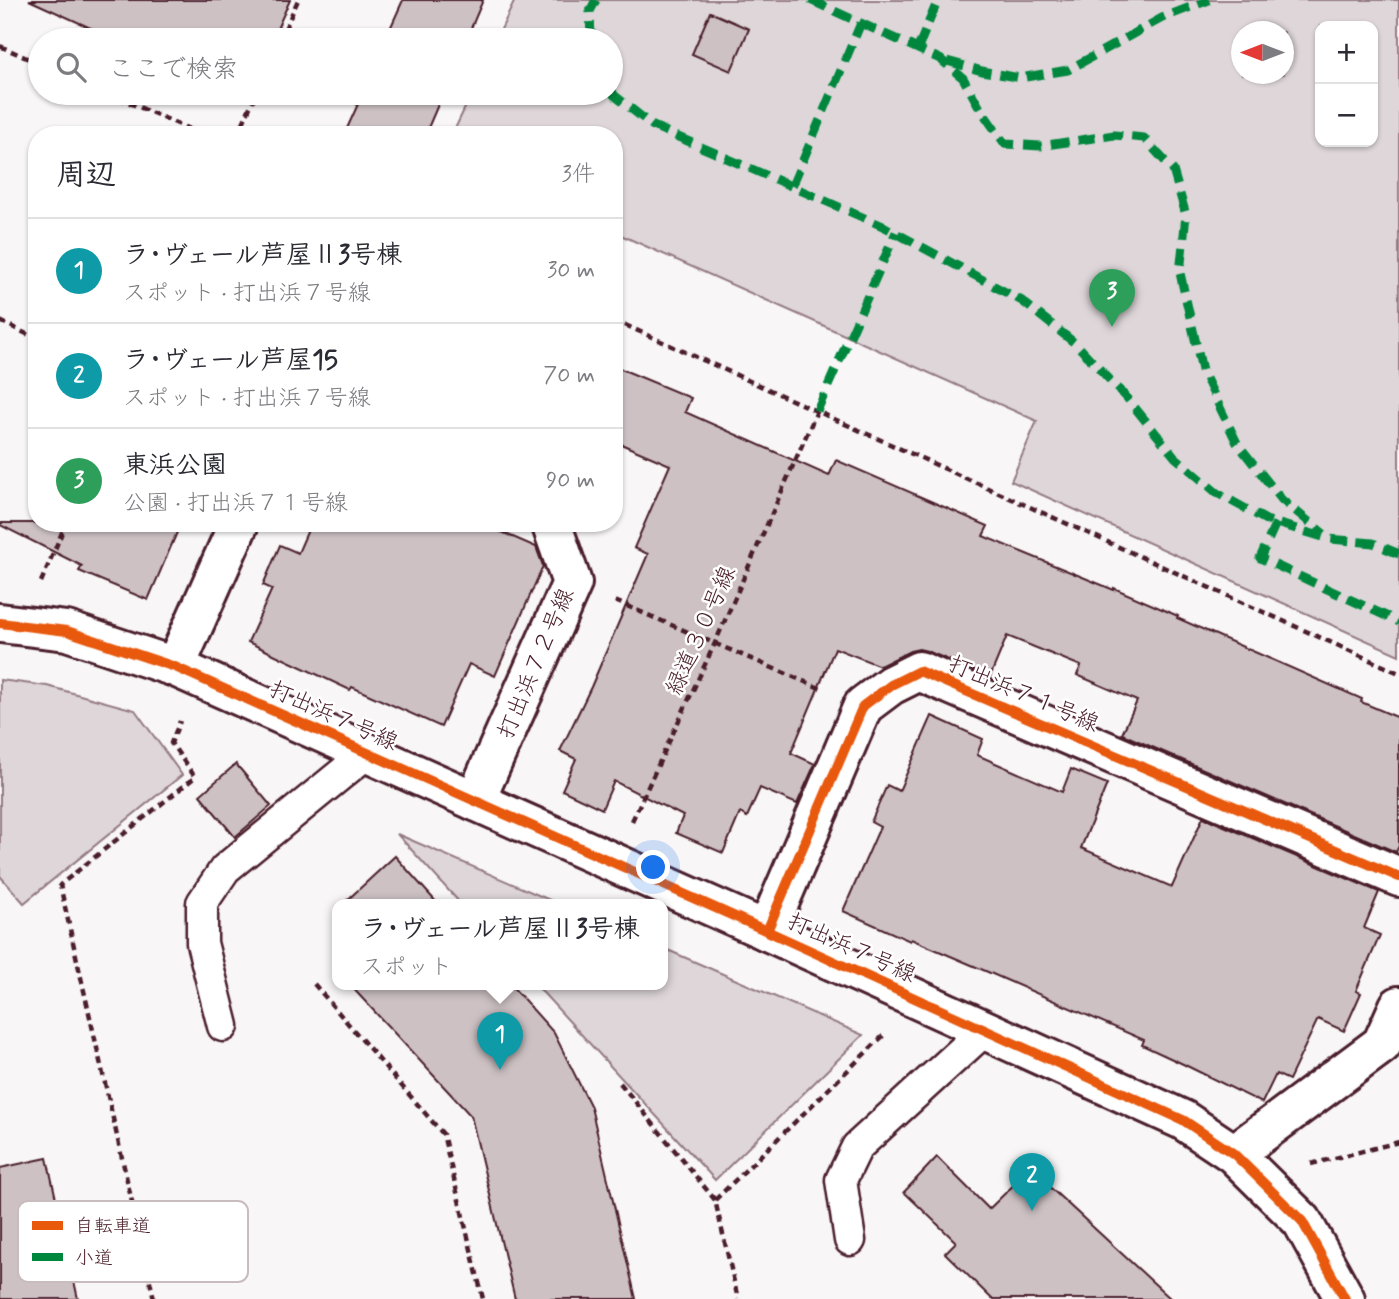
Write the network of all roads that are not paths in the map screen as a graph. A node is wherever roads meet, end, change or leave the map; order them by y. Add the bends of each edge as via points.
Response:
1 (235, 532) edge
2 (554, 532) edge
3 (0, 623) edge
4 (175, 667) junction
5 (367, 753) junction
6 (475, 801) junction
7 (1399, 877) edge
8 (767, 932) junction
9 (1399, 1006) edge
10 (223, 1026) dead end
11 (985, 1030) junction
12 (1234, 1154) junction
13 (849, 1240) dead end
14 (1345, 1299) edge

1 - 4 street
2 - 6 street, 打出浜７２号線 via 572,583
3 - 4 street, 打出浜７号線 via 68,631
4 - 5 street, 打出浜７号線
5 - 6 street, 打出浜７号線
5 - 10 lane via 225,869 202,903 202,943
6 - 8 street, 打出浜７号線
7 - 8 street, 打出浜７１号線 via 919,671 863,706
8 - 11 street, 打出浜７号線
9 - 12 street via 1382,1044
11 - 12 street, 打出浜７号線 via 1183,1120
11 - 13 lane via 857,1147 841,1181
12 - 14 street, 打出浜７号線 via 1302,1221

